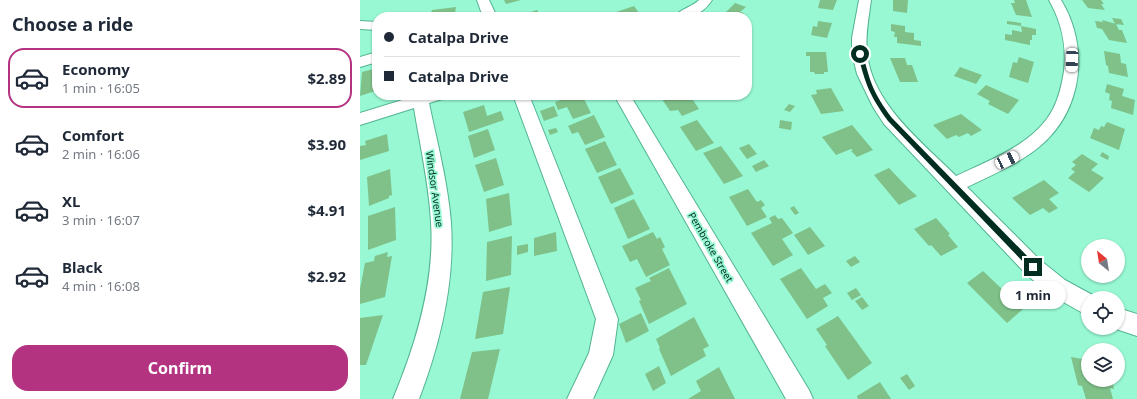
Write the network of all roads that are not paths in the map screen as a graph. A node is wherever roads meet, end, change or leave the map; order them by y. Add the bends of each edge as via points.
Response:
1 (483, 0) edge
2 (706, 0) edge
3 (865, 0) edge
4 (1055, 0) edge
5 (488, 12) edge
6 (690, 12) edge
7 (360, 25) edge
8 (372, 26) edge
9 (372, 58) edge
10 (360, 62) edge
11 (416, 100) edge
12 (425, 100) edge
13 (523, 100) edge
14 (625, 100) edge
15 (360, 119) edge
16 (953, 185) junction
17 (1081, 301) edge
18 (1125, 321) edge
19 (1137, 325) edge
20 (406, 399) edge
21 (580, 399) edge
22 (800, 399) edge

1 - 5 street
2 - 6 street
3 - 16 street via 859,44 862,64 876,101 890,120
4 - 16 street via 1068,30 1072,60 1069,91 1054,124 1020,153
7 - 8 street
9 - 10 street
11 - 15 street
12 - 20 street, Windsor Avenue via 441,222 440,267 425,342
13 - 21 street via 607,319 601,355
14 - 22 street, Pembroke Street
16 - 17 street via 1033,267 1057,287
18 - 19 street

